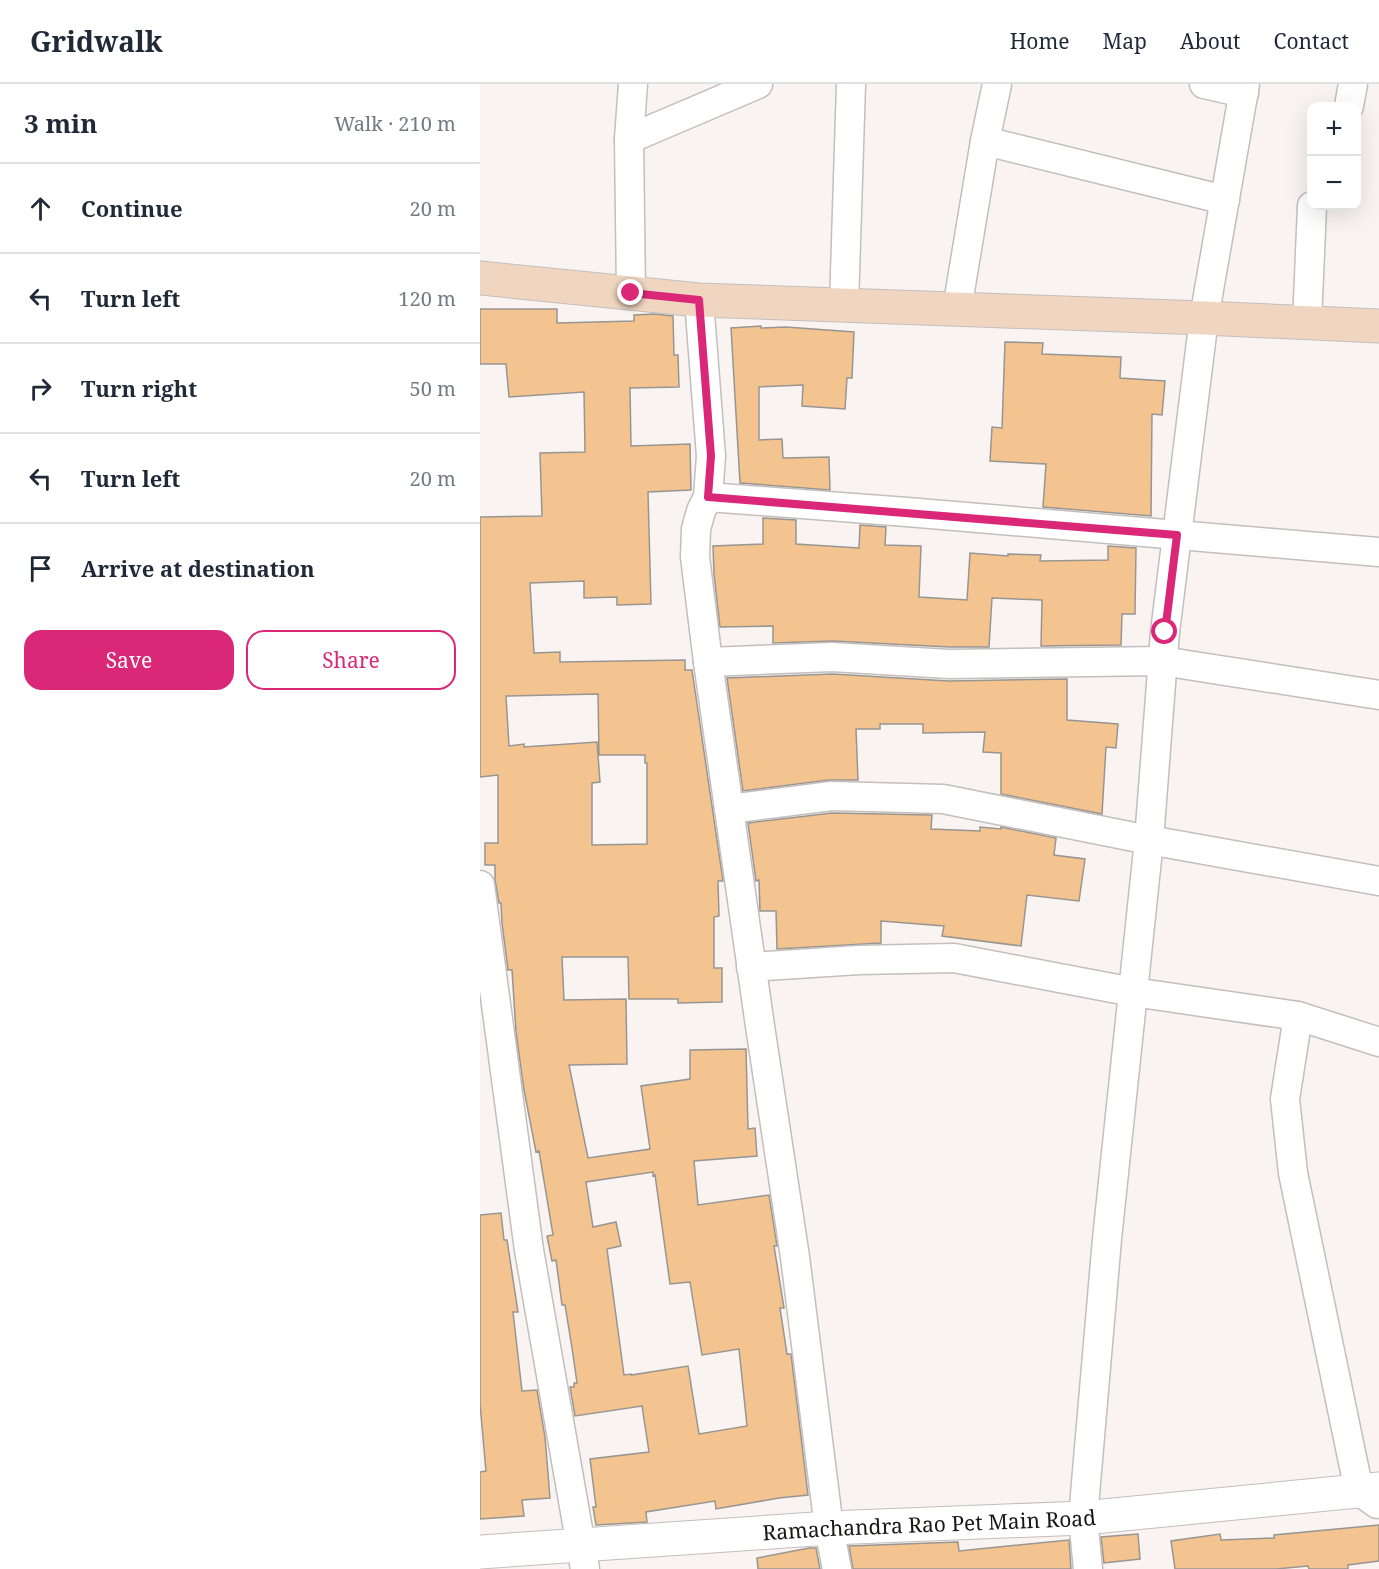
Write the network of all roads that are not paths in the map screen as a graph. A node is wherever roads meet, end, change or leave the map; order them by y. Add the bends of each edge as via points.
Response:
1 (633, 84) edge
2 (758, 84) edge
3 (851, 84) edge
4 (997, 84) edge
5 (1204, 84) edge
6 (1353, 84) edge
7 (1244, 88) edge
8 (1350, 102) edge
9 (629, 139) junction
10 (985, 141) junction
11 (1225, 200) junction
12 (1312, 210) edge
13 (480, 278) edge
14 (631, 293) junction
15 (699, 300) junction
16 (844, 305) junction
17 (957, 309) junction
18 (1204, 318) junction
19 (1307, 323) junction
20 (1379, 326) edge
21 (708, 497) junction
22 (1177, 535) junction
23 (1379, 552) edge
24 (1162, 661) junction
25 (708, 662) junction
26 (1379, 694) edge
27 (729, 809) junction
28 (1149, 840) junction
29 (1379, 881) edge
30 (480, 885) edge
31 (751, 967) junction
32 (1133, 992) junction
33 (1298, 1016) junction
34 (1379, 1042) edge
35 (1372, 1495) edge
36 (1083, 1518) junction
37 (829, 1528) junction
38 (480, 1552) edge
39 (582, 1557) edge
40 (837, 1569) edge
41 (1088, 1569) edge

1 - 9 street
2 - 9 street
3 - 16 street
4 - 10 street
5 - 7 street
6 - 8 street
7 - 11 street
9 - 14 street
10 - 11 street
10 - 17 street
11 - 18 street
12 - 19 street
13 - 14 main road
14 - 15 main road
15 - 16 main road
15 - 21 street via 711,456
16 - 17 main road
17 - 18 main road
18 - 19 main road
18 - 22 street
19 - 20 main road
21 - 22 street
21 - 25 street via 696,529 695,557
22 - 23 street
22 - 24 street
24 - 25 street via 949,664 832,657
24 - 26 street
24 - 28 street
25 - 27 street
27 - 28 street via 831,795 943,799
27 - 31 street
28 - 29 street
28 - 32 street
30 - 39 street via 529,1250
31 - 32 street via 954,958
31 - 37 street via 795,1257
32 - 33 street
32 - 36 street
33 - 34 street
33 - 35 street via 1285,1099 1293,1173
35 - 36 street, Ramachandra Rao Pet Main Road
36 - 37 street, Ramachandra Rao Pet Main Road
36 - 41 street
37 - 39 street, Ramachandra Rao Pet Main Road
37 - 40 street
38 - 39 street, Ramachandra Rao Pet Main Road

